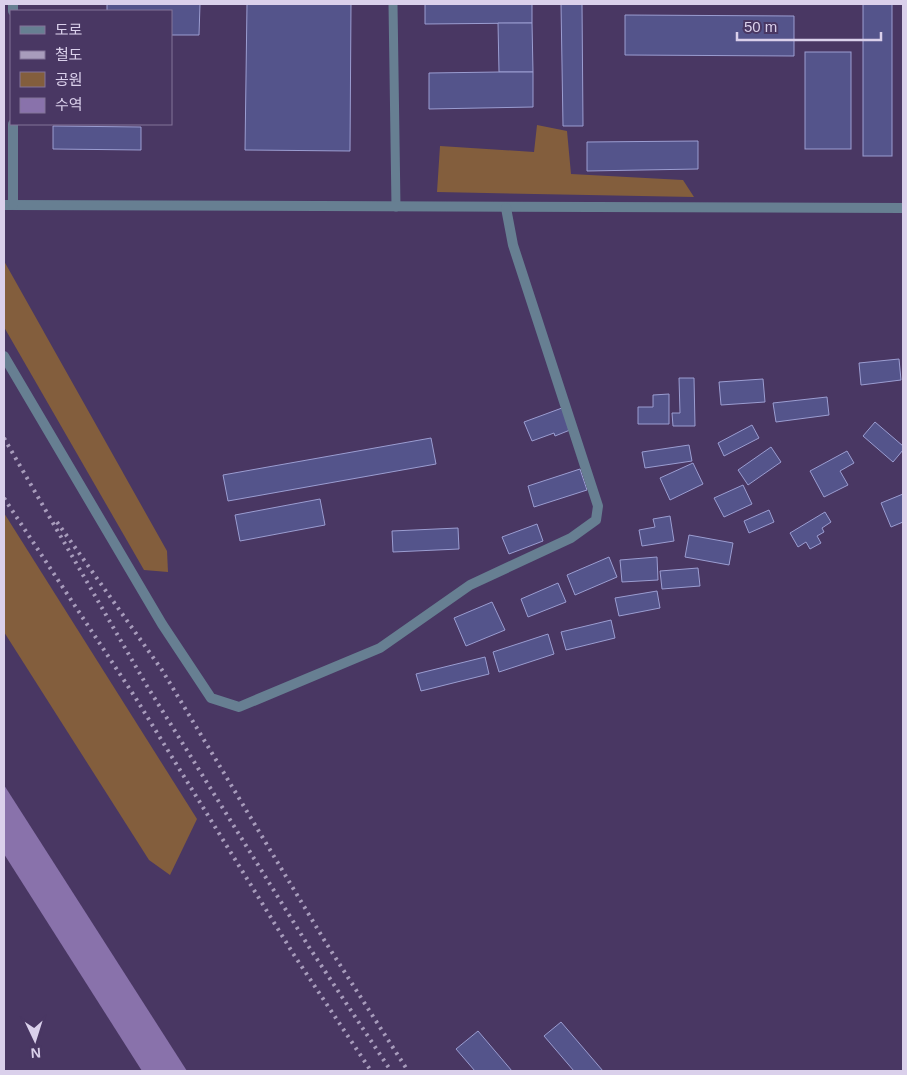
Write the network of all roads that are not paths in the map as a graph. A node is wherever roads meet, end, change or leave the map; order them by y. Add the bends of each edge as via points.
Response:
1 (393, 4) edge
2 (13, 125) edge
3 (8, 205) edge
4 (396, 207) junction
5 (506, 208) junction
6 (903, 208) edge
7 (4, 356) edge

1 - 4 lane
2 - 3 street
3 - 4 street
4 - 5 street
5 - 6 street
5 - 7 street via 514,245 598,506 596,520 571,538 470,585 380,648 239,707 211,698 162,624

